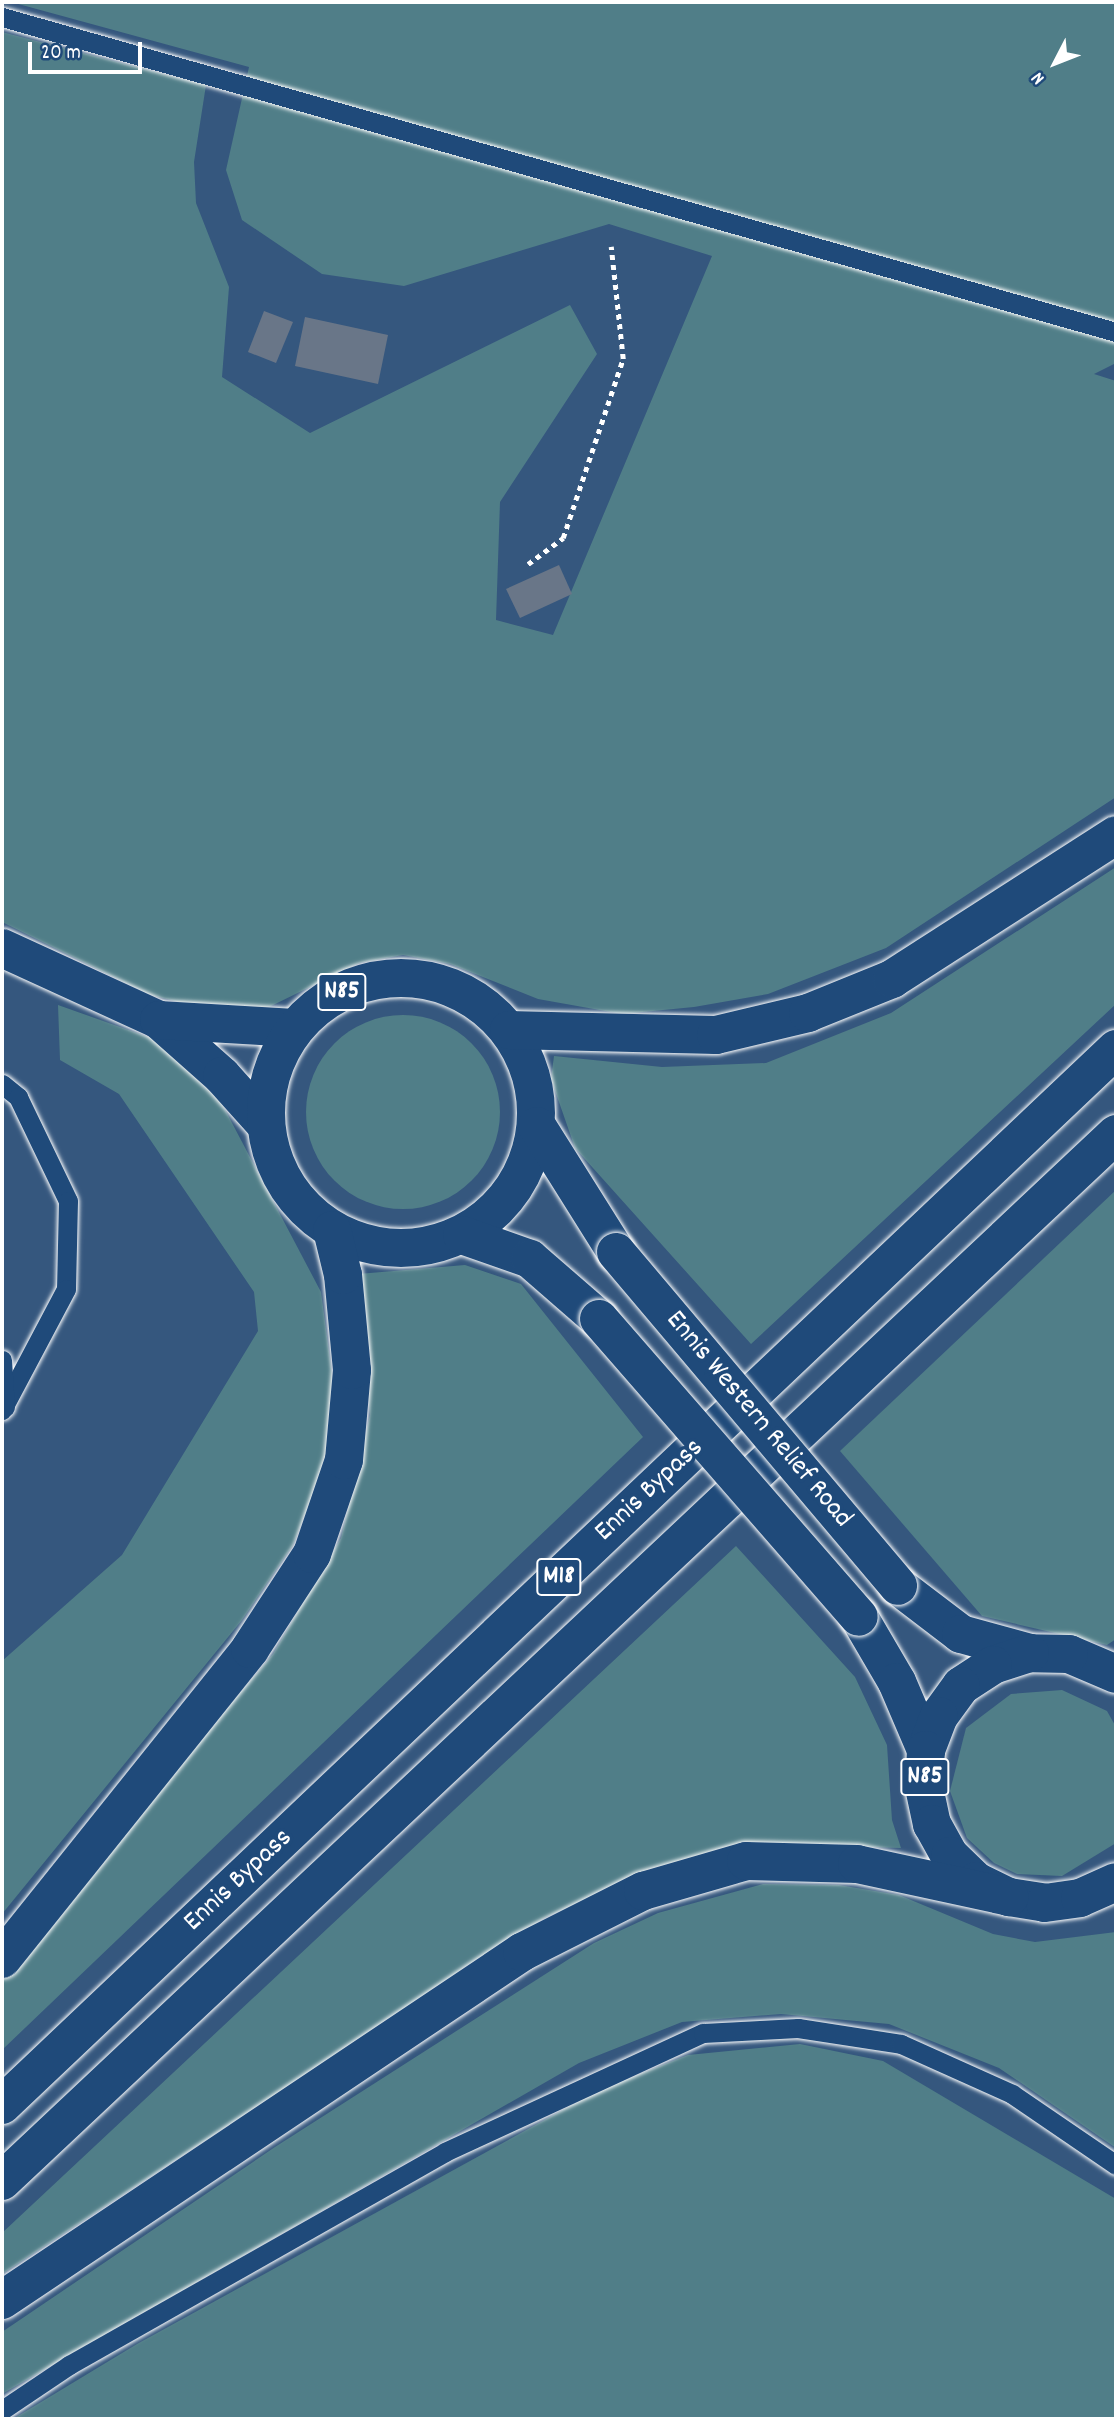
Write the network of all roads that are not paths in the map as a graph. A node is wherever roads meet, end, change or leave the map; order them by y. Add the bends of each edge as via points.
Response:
1 (2, 17) edge
2 (1116, 332) edge
3 (1116, 835) edge
4 (2, 948) edge
5 (159, 1020) junction
6 (295, 1028) junction
7 (509, 1030) junction
8 (1116, 1049) edge
9 (2, 1084) edge
10 (266, 1125) junction
11 (537, 1126) junction
12 (1116, 1134) edge
13 (332, 1230) junction
14 (462, 1235) junction
15 (2, 1360) edge
16 (4, 1408) edge
17 (1030, 1653) junction
18 (1116, 1674) edge
19 (926, 1750) junction
20 (1116, 1881) edge
21 (1009, 1897) junction
22 (1098, 1900) edge
23 (2, 1959) edge
24 (2, 2105) edge
25 (1116, 2165) edge
26 (2, 2181) edge
27 (2, 2300) edge
28 (2, 2410) edge

1 - 2 lane
3 - 7 main road via 892,979 808,1013 716,1035
4 - 5 main road
5 - 6 main road
5 - 10 main road via 222,1076
6 - 7 main road, N85 via 325,1000 362,983 403,977 443,984 468,996
6 - 10 main road, N85 via 277,1057 267,1090
7 - 11 main road, N85 via 527,1060 536,1092
8 - 24 main road, Ennis Bypass / M18
9 - 16 lane via 18,1097 68,1201 66,1289
10 - 13 main road, N85 via 276,1166 299,1202
11 - 14 main road, N85 via 525,1170 506,1198
11 - 17 main road, Ennis Western Relief Road / N85, bridge via 616,1252 898,1586 961,1634
12 - 26 main road, Ennis Bypass / M18
13 - 14 main road, N85 via 374,1246 419,1248
13 - 23 main road via 342,1275 352,1370 344,1460 312,1554 250,1649
14 - 19 main road, Ennis Western Relief Road / N85, bridge via 530,1259 599,1319 859,1617 897,1682
15 - 16 lane
17 - 18 main road, N85 via 1069,1654
17 - 19 main road, N85 via 993,1665 961,1686 939,1716
19 - 21 main road, N85 via 924,1787 932,1824 950,1856 976,1881
20 - 22 main road, N85
21 - 22 main road, N85 via 1045,1903
21 - 27 main road via 857,1864 746,1861 643,1891 522,1952
25 - 28 lane via 1012,2094 901,2044 799,2028 703,2033 445,2152 69,2365

